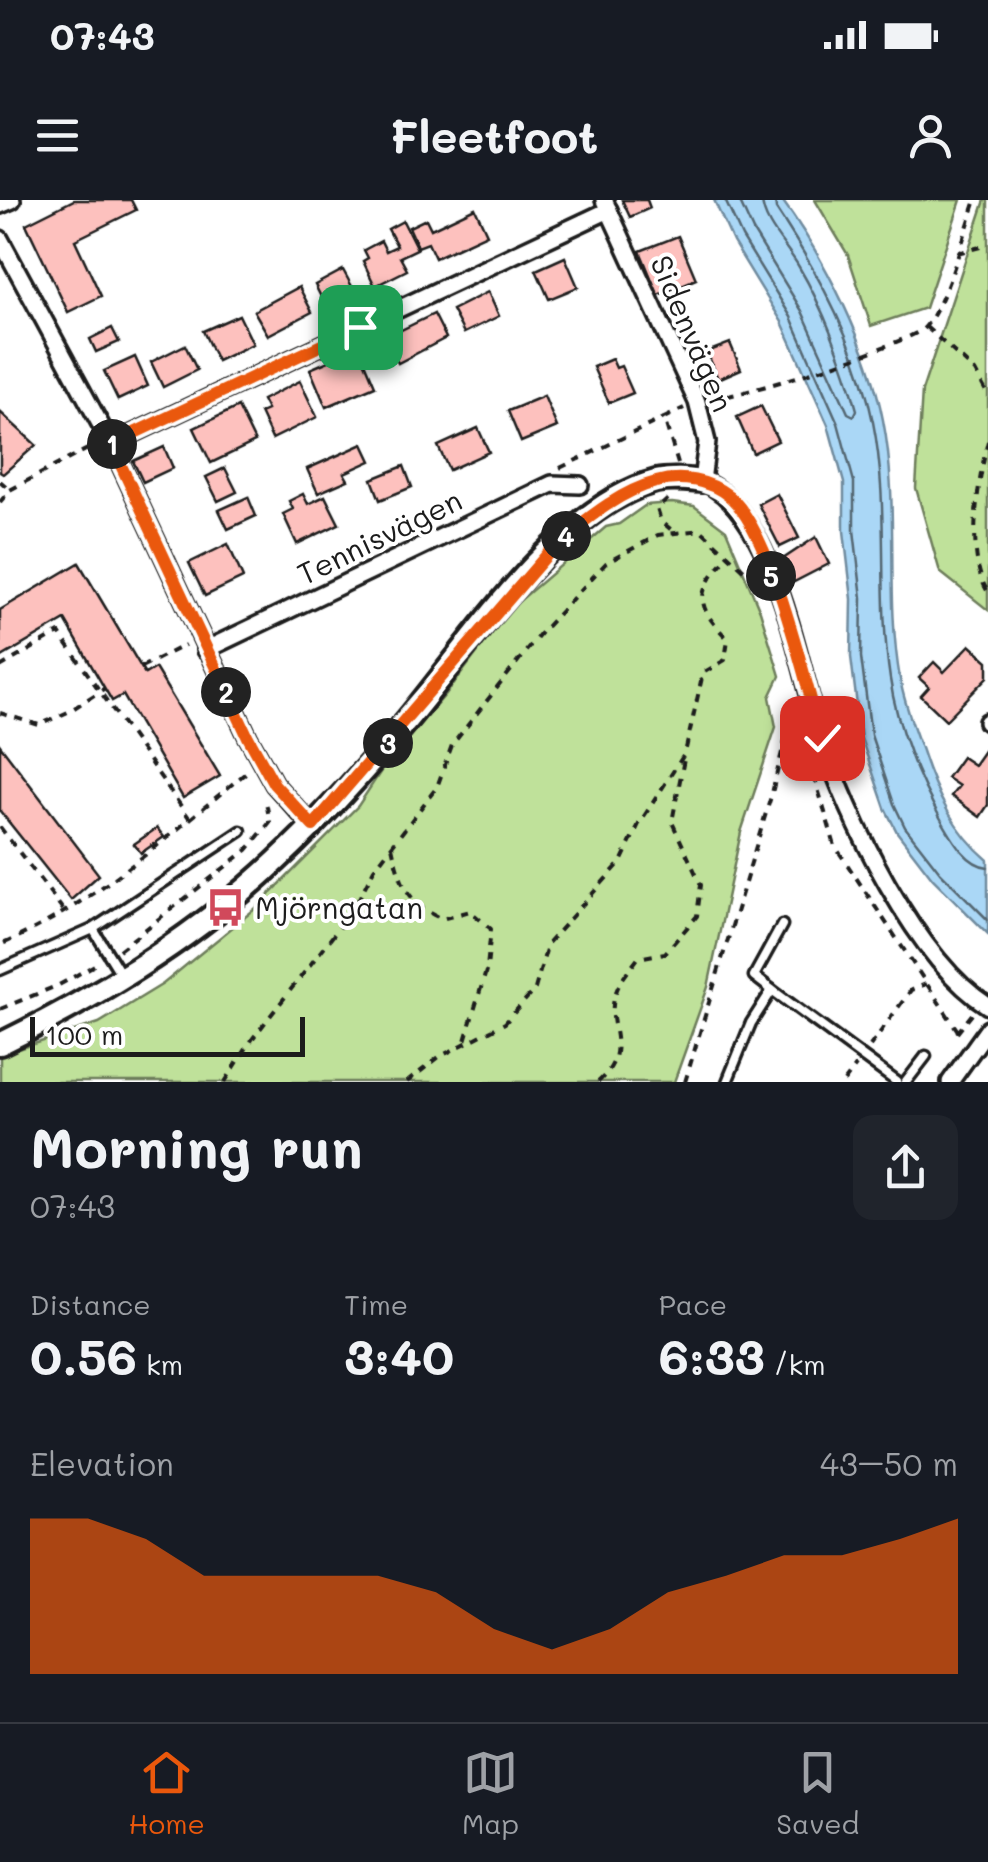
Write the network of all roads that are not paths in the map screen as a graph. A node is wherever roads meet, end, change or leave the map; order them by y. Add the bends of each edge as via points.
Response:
1 (12, 200) edge
2 (606, 205) edge
3 (0, 206) edge
4 (0, 240) edge
5 (110, 442) junction
6 (702, 481) junction
7 (580, 485) dead end
8 (206, 650) junction
9 (313, 826) junction
10 (241, 831) dead end
11 (782, 925) dead end
12 (93, 929) junction
13 (0, 970) edge
14 (122, 976) junction
15 (772, 990) junction
16 (988, 1006) edge
17 (988, 1030) edge
18 (0, 1044) edge
19 (926, 1056) dead end
20 (726, 1082) edge
21 (897, 1082) edge
22 (906, 1082) edge
23 (950, 1082) edge

1 - 3 street
2 - 5 street
2 - 6 street, Sidenvägen via 697,402 707,442
4 - 5 street
5 - 8 street
6 - 9 street via 655,482 592,515 558,542
6 - 16 street via 730,497 752,528 788,616 822,738 853,818 906,914 964,988
7 - 8 street, Tennisvägen via 552,484
8 - 9 street via 274,784
9 - 14 street via 186,938
10 - 12 lane
11 - 15 lane via 754,976
12 - 13 lane
12 - 14 lane
14 - 18 street
15 - 20 lane
15 - 21 lane
17 - 23 street
19 - 22 lane

